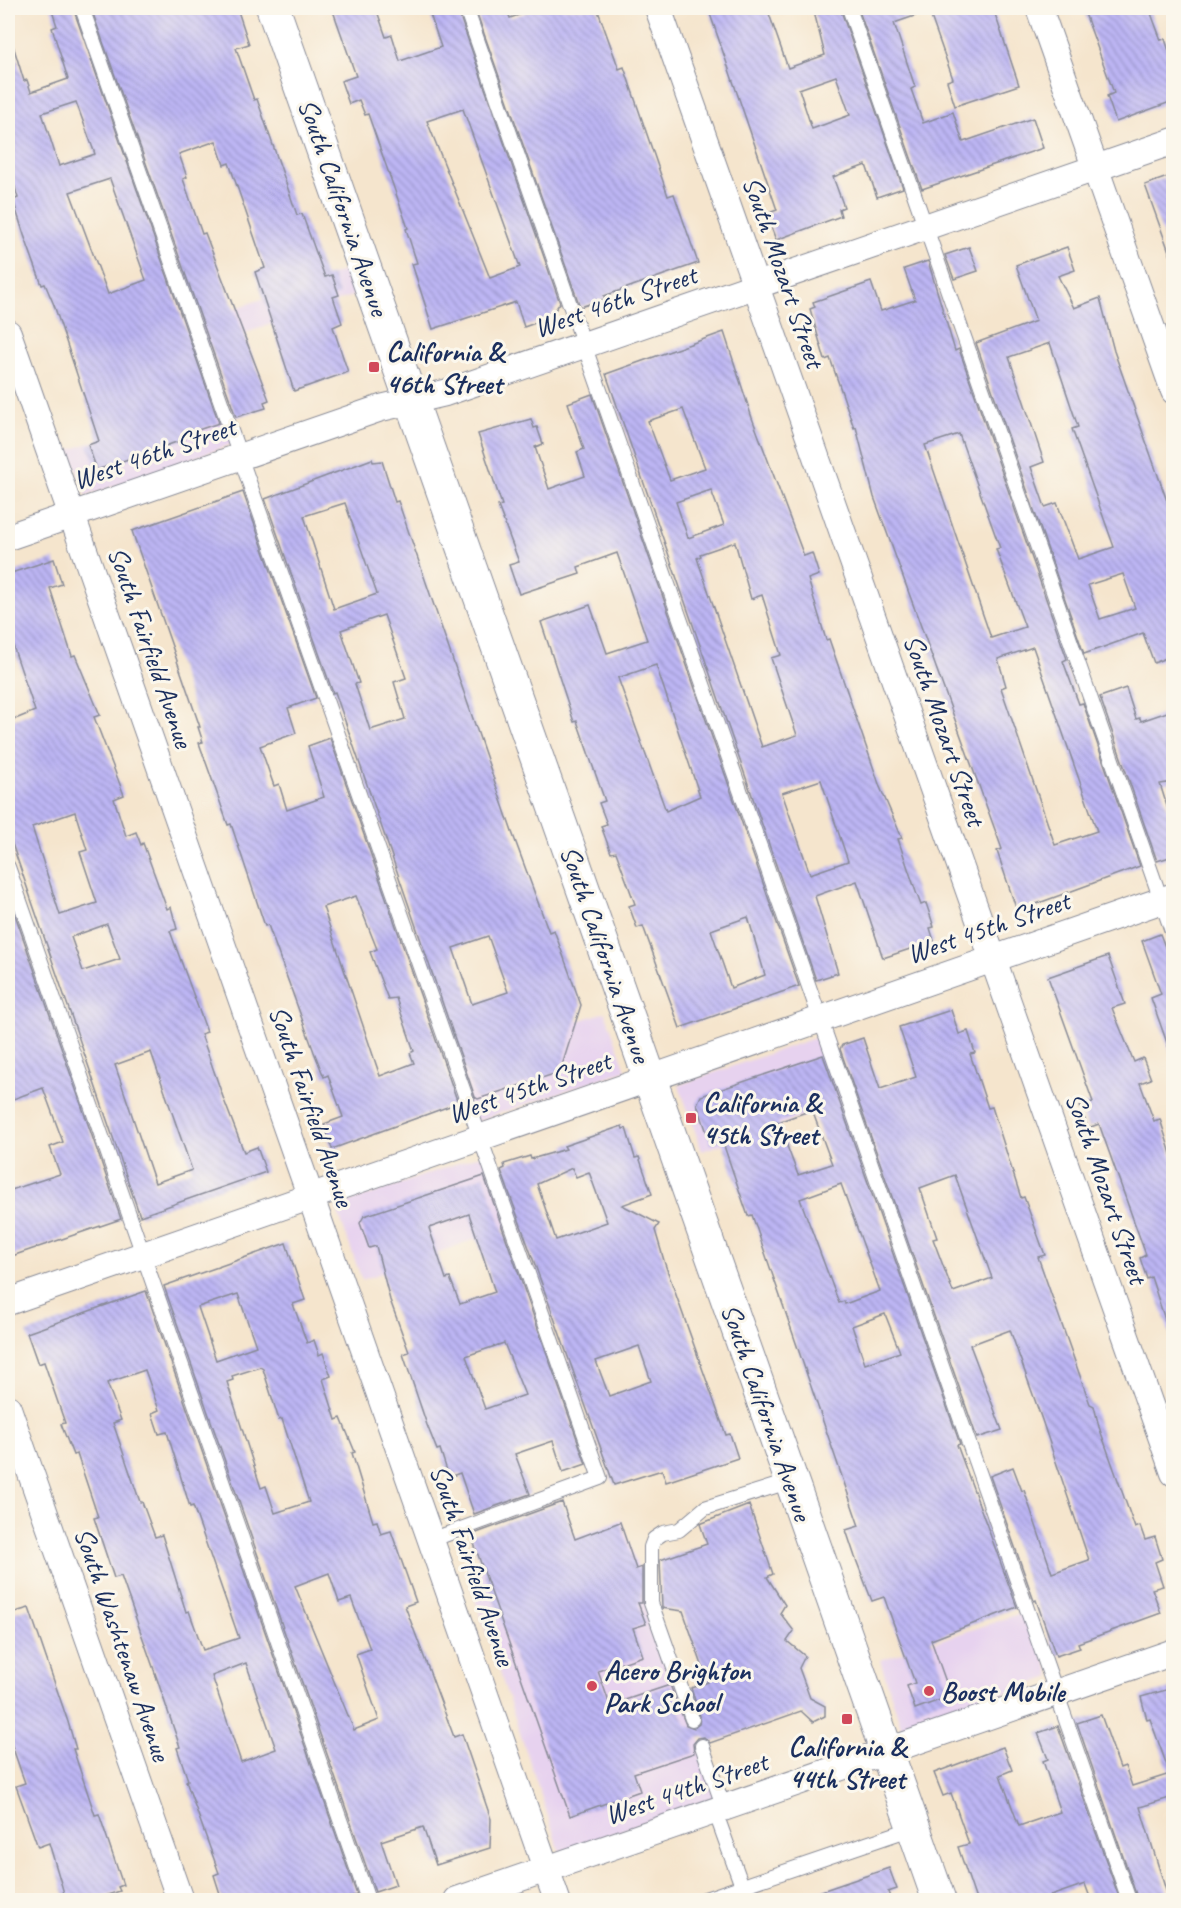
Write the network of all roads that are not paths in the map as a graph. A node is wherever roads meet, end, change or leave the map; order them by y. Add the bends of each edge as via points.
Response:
1 (82, 8) edge
2 (273, 8) edge
3 (466, 8) edge
4 (658, 8) edge
5 (849, 8) edge
6 (1039, 8) edge
7 (1173, 141) edge
8 (1095, 168) junction
9 (925, 227) junction
10 (756, 286) junction
11 (8, 333) edge
12 (585, 345) junction
13 (1173, 391) edge
14 (412, 401) junction
15 (240, 457) junction
16 (72, 515) junction
17 (8, 537) edge
18 (8, 867) edge
19 (1167, 898) edge
20 (1173, 937) edge
21 (993, 959) junction
22 (820, 1019) junction
23 (650, 1078) junction
24 (480, 1137) junction
25 (310, 1197) junction
26 (143, 1255) junction
27 (8, 1302) edge
28 (8, 1407) edge
29 (1173, 1473) edge
30 (791, 1481) junction
31 (430, 1540) junction
32 (1173, 1652) edge
33 (1056, 1693) junction
34 (692, 1719) dead end
35 (702, 1746) dead end
36 (887, 1752) junction
37 (720, 1810) junction
38 (913, 1828) junction
39 (546, 1870) junction
40 (742, 1887) junction
41 (180, 1900) edge
42 (368, 1900) edge
43 (457, 1900) edge
44 (557, 1900) edge
45 (702, 1900) edge
46 (747, 1900) edge
47 (939, 1900) edge
48 (1129, 1900) edge

1 - 15 lane
2 - 14 main road, South California Avenue
3 - 12 lane
4 - 10 street, South Mozart Street
5 - 9 lane
6 - 8 street
7 - 8 street, West 46th Street
8 - 9 street, West 46th Street
8 - 13 street
9 - 10 street, West 46th Street
9 - 19 lane
10 - 12 street, West 46th Street
10 - 21 street, South Mozart Street
11 - 16 street, South Fairfield Avenue
12 - 14 street, West 46th Street
12 - 22 lane
14 - 15 street, West 46th Street
14 - 23 main road, South California Avenue
15 - 16 street, West 46th Street
15 - 24 lane
16 - 17 street, West 46th Street
16 - 25 street, South Fairfield Avenue
18 - 26 lane
19 - 20 lane
19 - 21 street, West 45th Street
21 - 22 street, West 45th Street
21 - 29 street, South Mozart Street
22 - 23 street, West 45th Street
22 - 33 lane
23 - 24 street, West 45th Street
23 - 30 main road, South California Avenue
24 - 25 street, West 45th Street
24 - 31 lane via 600,1478
25 - 26 street, West 45th Street
25 - 31 street, South Fairfield Avenue
26 - 27 street, West 45th Street
26 - 42 lane
28 - 41 street, South Washtenaw Avenue
30 - 34 lane via 705,1508 679,1530 654,1539 651,1603
30 - 36 main road, South California Avenue
31 - 39 street, South Fairfield Avenue
32 - 33 street, West 44th Street
33 - 36 street, West 44th Street
33 - 48 lane
35 - 37 lane
36 - 37 street, West 44th Street
36 - 38 main road, South California Avenue
37 - 39 street, West 44th Street
37 - 40 lane
38 - 40 lane
38 - 47 main road, South California Avenue
39 - 43 street, West 44th Street
39 - 44 street, South Fairfield Avenue
40 - 45 lane
40 - 46 lane

